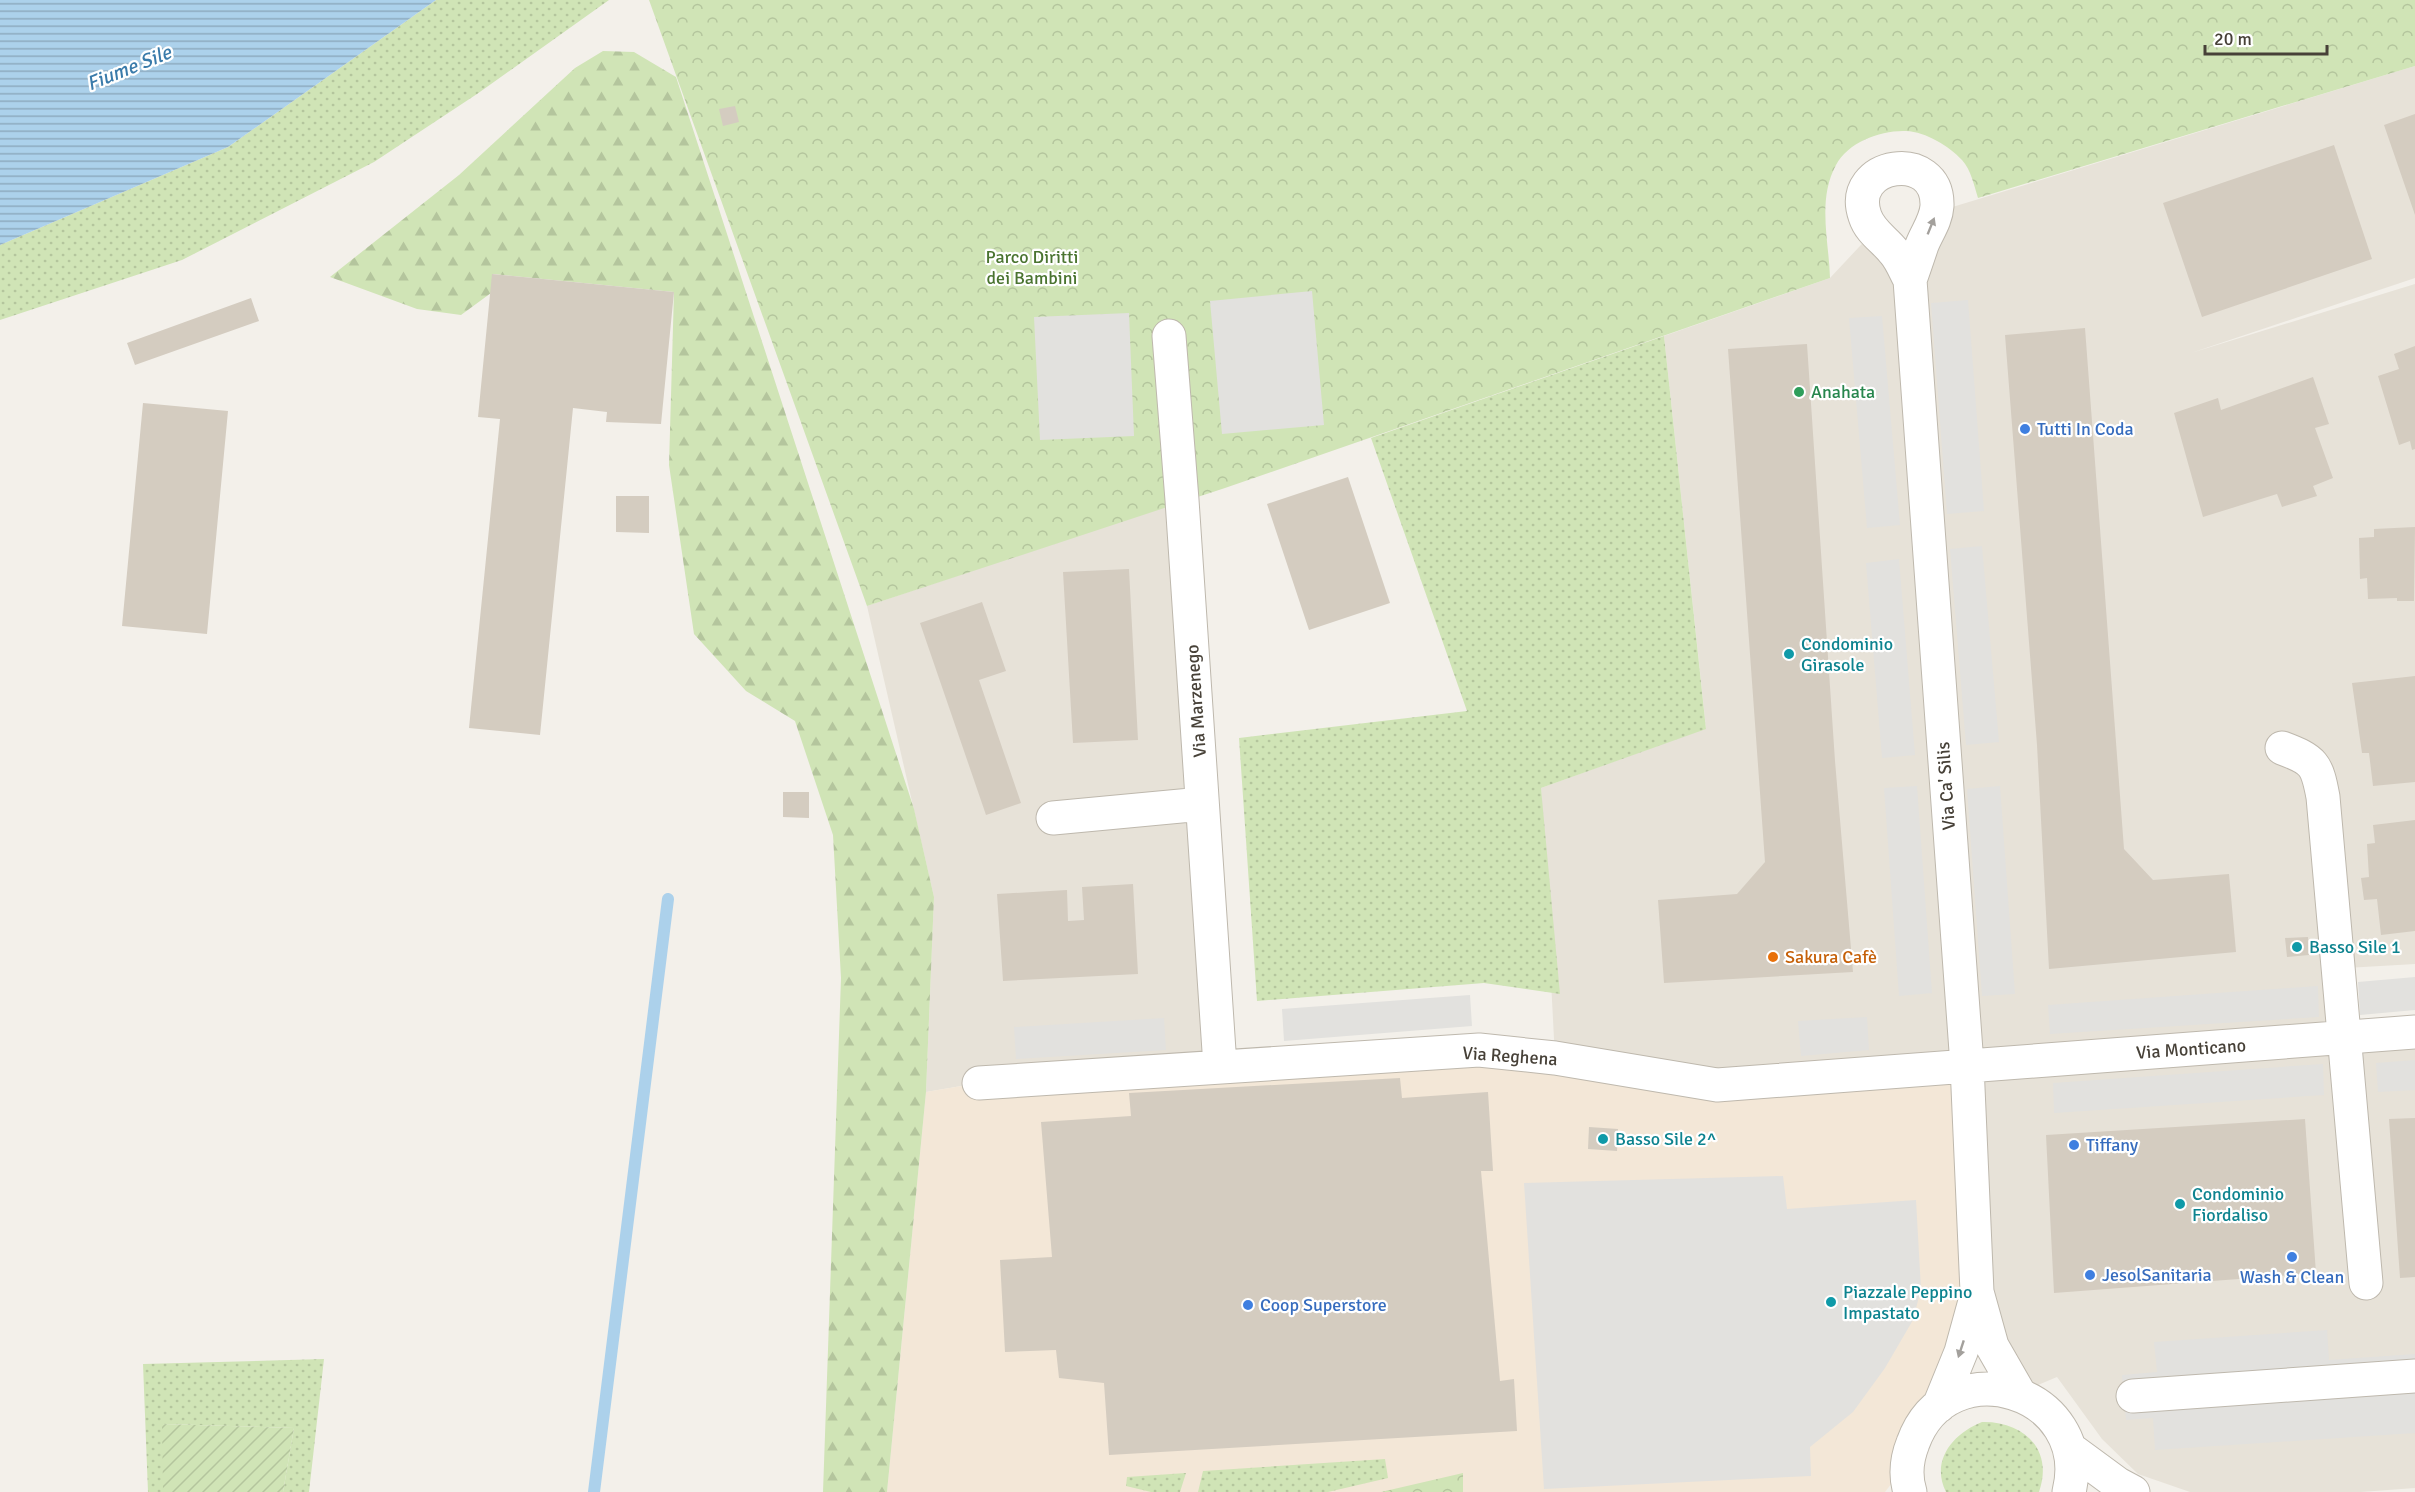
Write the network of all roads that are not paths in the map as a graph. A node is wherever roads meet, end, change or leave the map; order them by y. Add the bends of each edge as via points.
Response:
1 (1910, 280) dead end
2 (1168, 336) dead end
3 (2282, 748) dead end
4 (1202, 804) junction
5 (1053, 818) dead end
6 (2415, 1032) edge
7 (2343, 1038) junction
8 (1967, 1065) junction
9 (1220, 1066) junction
10 (979, 1083) dead end
11 (2366, 1283) dead end
12 (1977, 1292) junction
13 (2415, 1376) edge
14 (2019, 1393) junction
15 (2133, 1396) dead end
16 (1939, 1406) junction
17 (2069, 1448) junction
18 (1909, 1477) edge
19 (1885, 1492) edge
20 (2069, 1492) edge
21 (2133, 1492) edge

1 - 8 street, Via Ca' Silis
2 - 4 street, Via Marzenego
3 - 7 street via 2305,756 2318,772
4 - 5 street
4 - 9 street, Via Marzenego
6 - 7 street, Via Monticano
7 - 8 street, Via Monticano
7 - 11 street
8 - 9 street, Via Reghena via 1717,1085 1556,1058 1479,1050
8 - 12 street, Via Ca' Silis
9 - 10 street, Via Reghena
12 - 14 street, Via Ca' Silis via 1992,1346
12 -> 16 street, Via Ca' Silis via 1961,1352
13 - 15 street
14 - 16 street via 1977,1389
14 - 17 street via 2048,1412
16 - 18 street via 1916,1433
17 - 20 street
17 - 21 street
18 - 19 street

